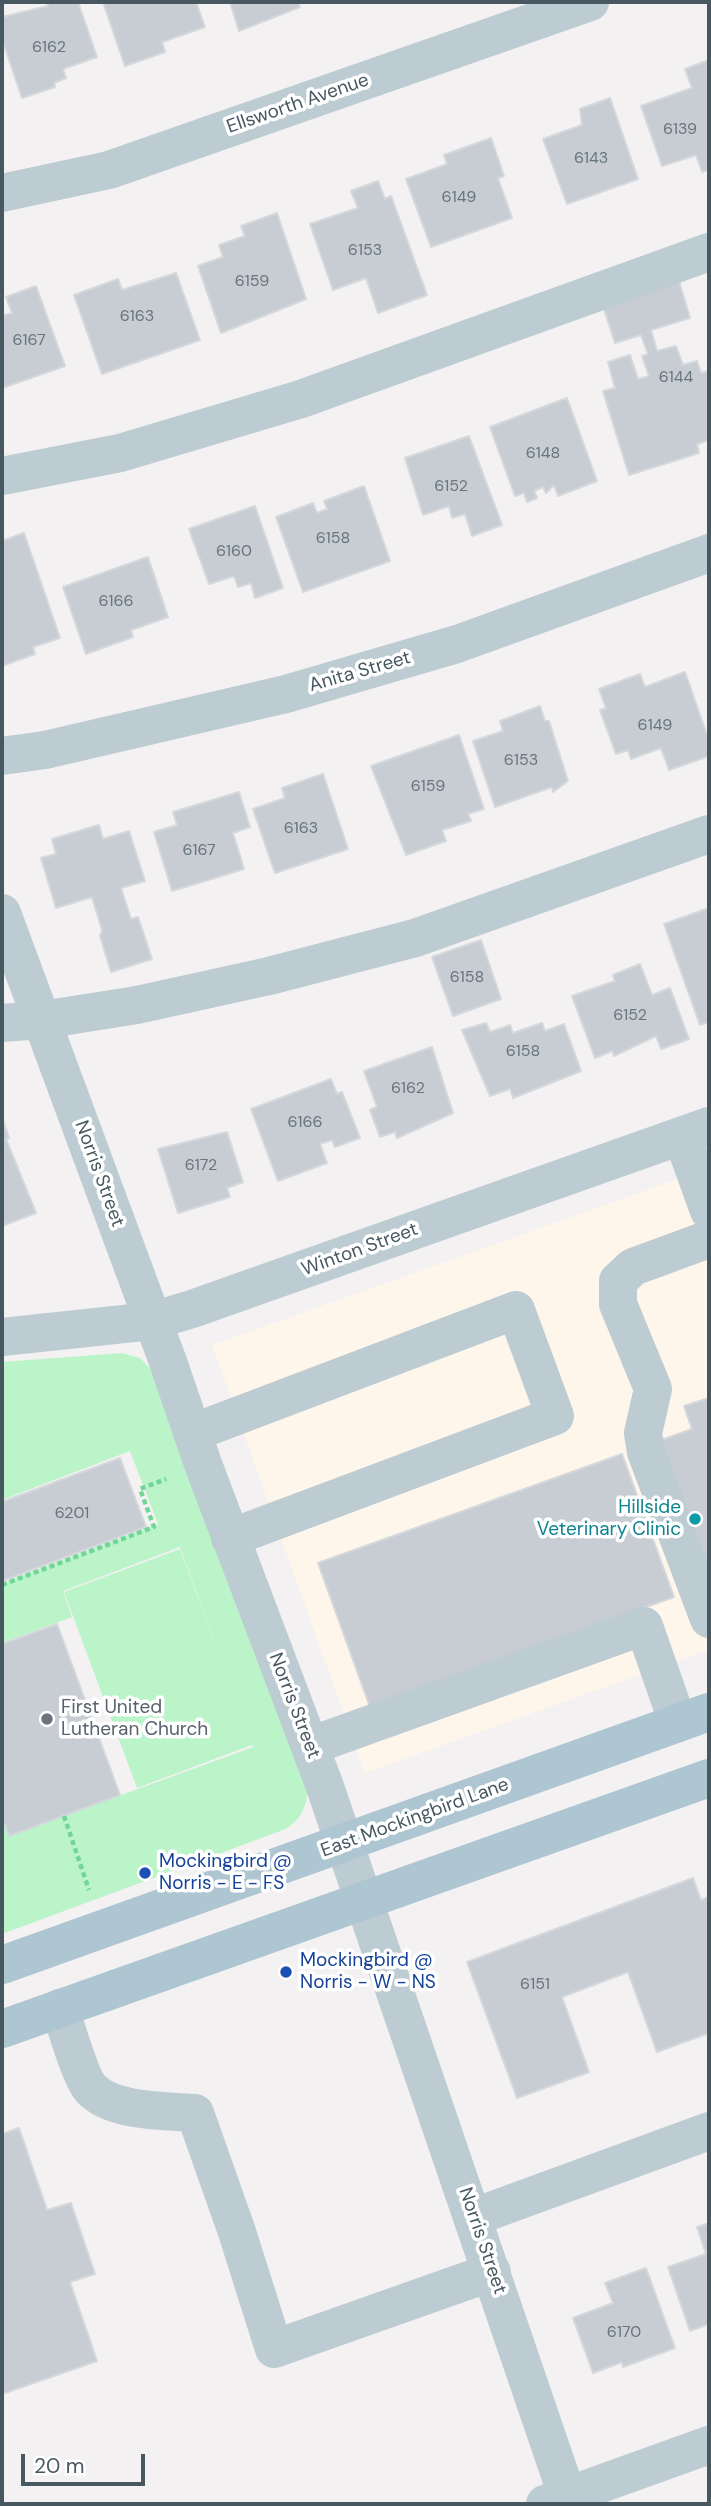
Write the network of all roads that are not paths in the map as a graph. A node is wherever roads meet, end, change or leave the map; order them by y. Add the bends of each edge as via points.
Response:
1 (590, 2) edge
2 (2, 193) edge
3 (709, 252) edge
4 (2, 476) edge
5 (709, 553) edge
6 (2, 757) edge
7 (709, 834) edge
8 (2, 913) edge
9 (42, 1020) junction
10 (2, 1023) edge
11 (695, 1131) edge
12 (709, 1211) edge
13 (709, 1239) edge
14 (152, 1321) junction
15 (2, 1337) edge
16 (192, 1433) junction
17 (230, 1538) junction
18 (709, 1619) edge
19 (694, 1718) edge
20 (310, 1746) junction
21 (709, 1778) edge
22 (345, 1844) junction
23 (364, 1901) junction
24 (2, 1965) edge
25 (60, 2008) junction
26 (2, 2029) edge
27 (709, 2131) edge
28 (474, 2217) junction
29 (492, 2272) junction
30 (709, 2445) edge
31 (561, 2502) edge

1 - 2 street, Ellsworth Avenue via 109,170
3 - 4 street via 301,399 120,453
5 - 6 street, Anita Street via 457,644 286,694
7 - 9 street via 415,938 242,982
8 - 9 street, Norris Street
9 - 10 street
9 - 14 street, Norris Street
11 - 12 street
11 - 14 street, Winton Street
13 - 18 street via 633,1267 618,1281 618,1304 653,1390 643,1433 646,1452
14 - 15 street, Winton Street
14 - 16 street, Norris Street
16 - 17 street, Norris Street
16 - 17 street via 516,1310 555,1416
17 - 20 street, Norris Street
19 - 20 street via 644,1626
19 - 22 main road, East Mockingbird Lane
20 - 22 street, Norris Street
21 - 23 main road
22 - 23 street, Norris Street
22 - 24 main road, East Mockingbird Lane
23 - 25 main road
23 - 28 street, Norris Street
25 - 26 main road
25 - 29 street via 89,2088 118,2104 195,2113 274,2349
27 - 28 street
28 - 29 street, Norris Street
29 - 31 street, Norris Street
30 - 31 street

